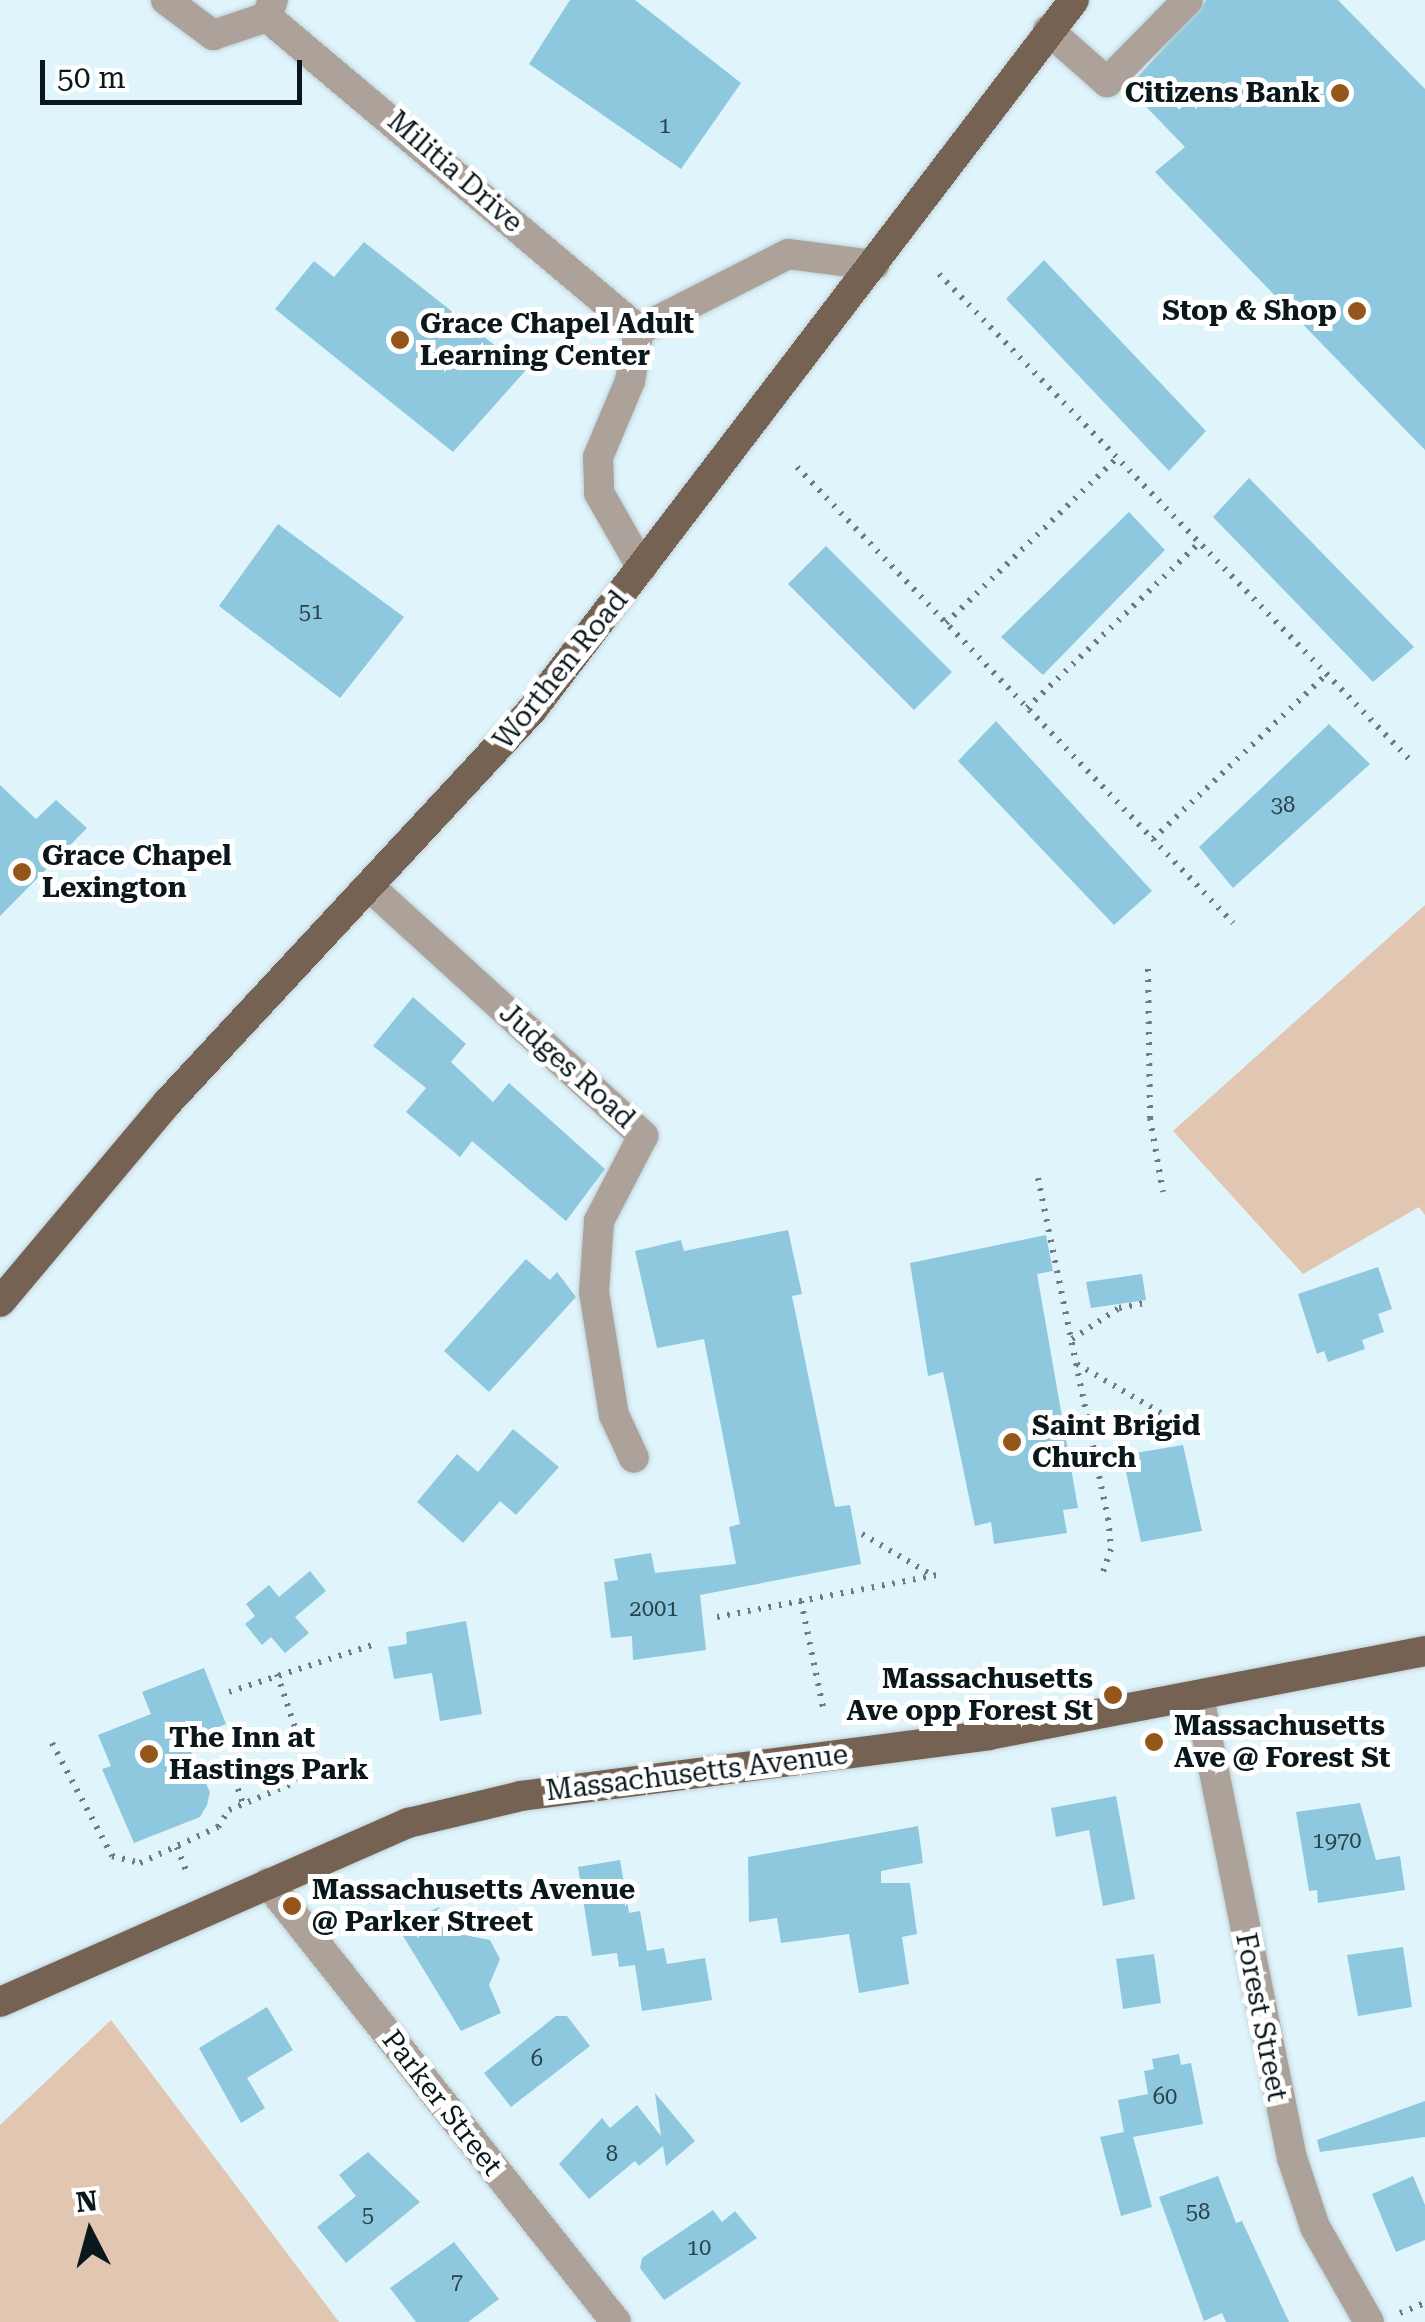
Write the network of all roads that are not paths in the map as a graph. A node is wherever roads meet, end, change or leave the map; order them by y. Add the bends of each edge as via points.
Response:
1 (166, 0) edge
2 (1074, 0) edge
3 (1188, 0) edge
4 (270, 8) edge
5 (1048, 30) junction
6 (874, 265) junction
7 (639, 330) junction
8 (642, 568) junction
9 (372, 889) junction
10 (0, 1302) edge
11 (634, 1458) dead end
12 (1425, 1651) edge
13 (1199, 1697) junction
14 (268, 1884) junction
15 (0, 2002) edge
16 (616, 2322) edge
17 (1368, 2322) edge

1 - 4 street, Militia Drive via 214,35
2 - 5 main road, Worthen Road
3 - 5 street via 1107,82
4 - 7 street, Militia Drive
5 - 6 main road, Worthen Road
6 - 7 street via 788,254
6 - 8 main road, Worthen Road
7 - 8 street via 630,381 598,457 599,493
8 - 9 main road, Worthen Road via 532,710
9 - 10 main road, Worthen Road via 168,1102
9 - 11 street, Judges Road via 643,1136 599,1221 594,1292 614,1415
12 - 13 main road, Massachusetts Avenue
13 - 14 main road, Massachusetts Avenue via 954,1740 522,1796 408,1823
13 - 17 street, Forest Street via 1292,2158 1316,2226
14 - 15 main road, Massachusetts Avenue
14 - 16 street, Parker Street

